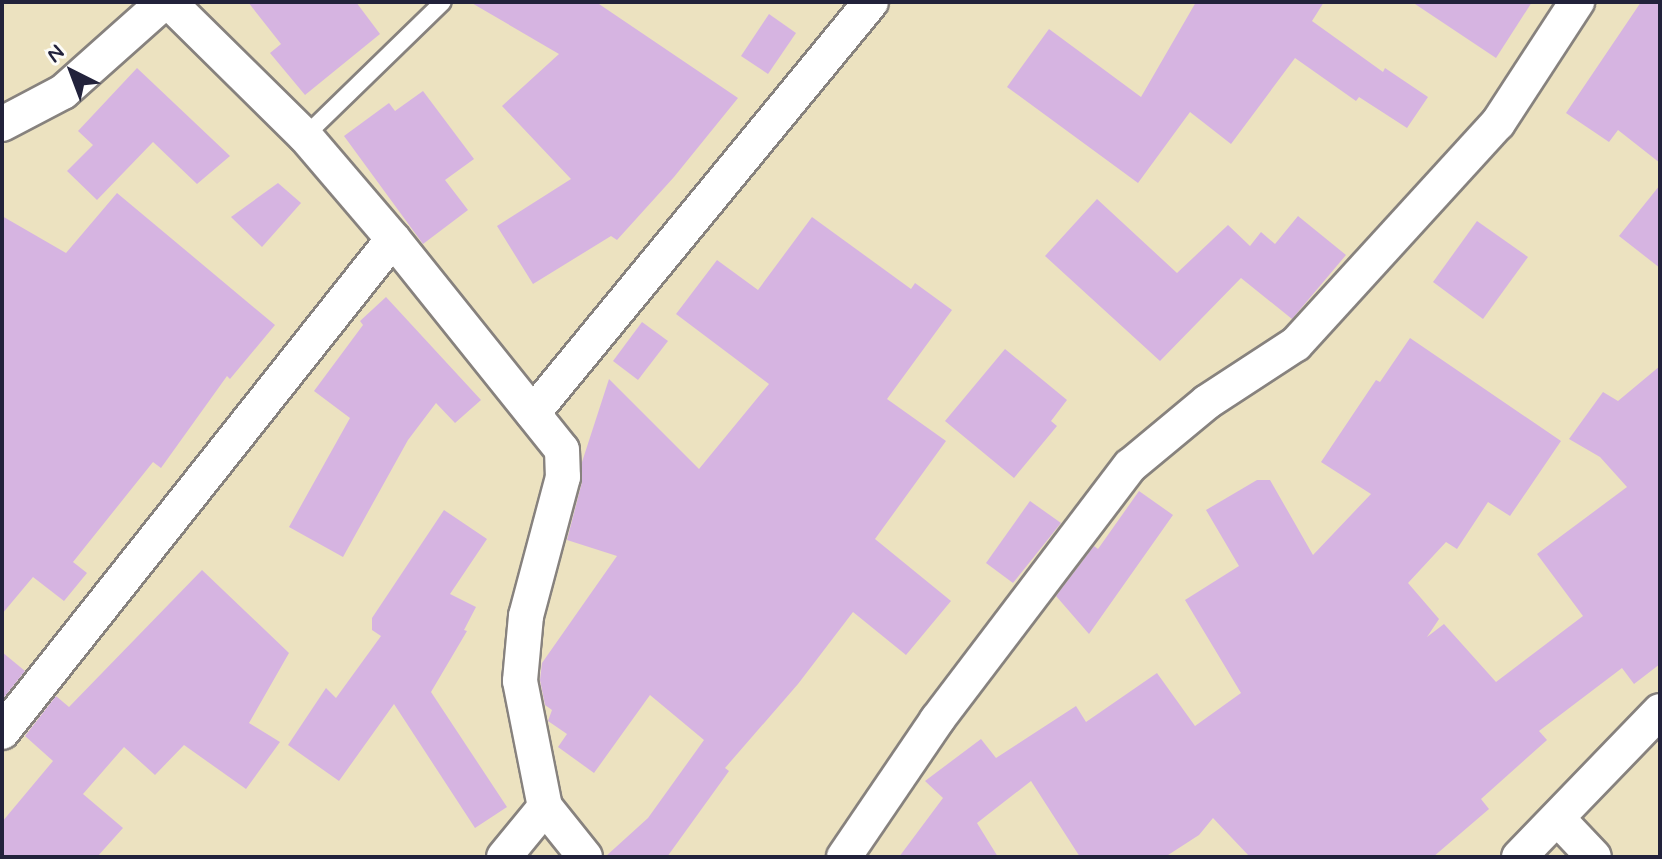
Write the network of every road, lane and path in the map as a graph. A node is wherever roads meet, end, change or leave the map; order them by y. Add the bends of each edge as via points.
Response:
1 (167, 2) edge
2 (443, 2) edge
3 (871, 2) edge
4 (1577, 2) edge
5 (2, 124) edge
6 (305, 136) junction
7 (393, 239) junction
8 (533, 413) junction
9 (1660, 711) edge
10 (2, 732) edge
11 (545, 807) junction
12 (1558, 819) junction
13 (504, 857) edge
14 (585, 857) edge
15 (844, 857) edge
16 (1519, 857) edge
17 (1594, 857) edge

1 - 5 street via 63,92
1 - 6 street
2 - 6 lane
3 - 8 street
4 - 15 street via 1498,123 1296,344 1207,402 1130,466 937,720
6 - 7 street
7 - 8 street
7 - 10 street
8 - 11 street via 562,450 565,463 526,616 520,681
9 - 12 street
11 - 13 street
11 - 14 street
12 - 16 street
12 - 17 street

